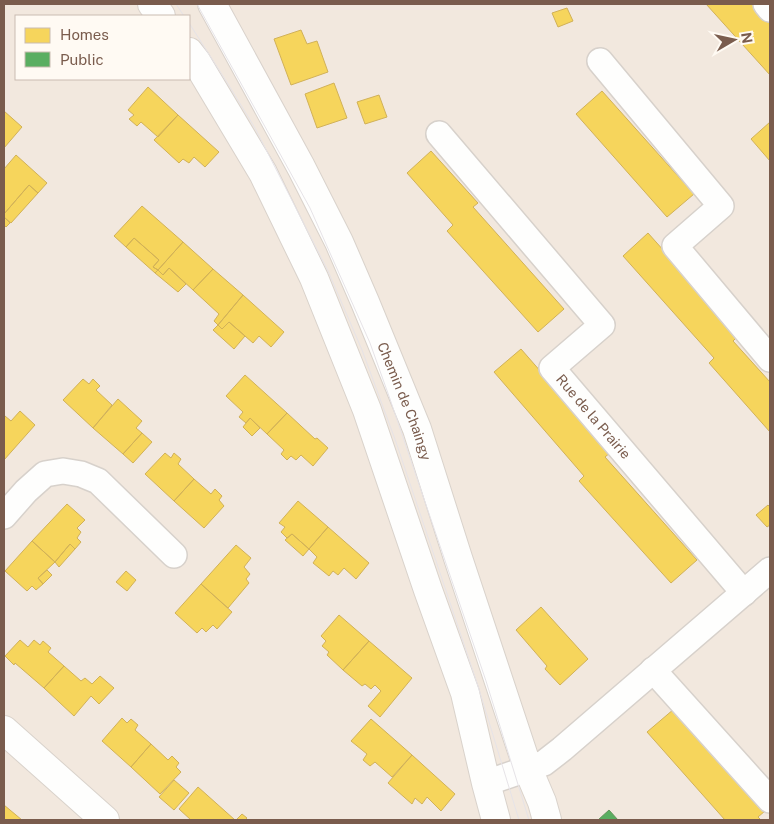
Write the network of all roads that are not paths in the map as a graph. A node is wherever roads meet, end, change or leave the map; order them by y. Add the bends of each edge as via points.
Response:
1 (152, 4) edge
2 (212, 4) edge
3 (766, 4) edge
4 (770, 9) edge
5 (160, 15) edge
6 (190, 53) edge
7 (600, 61) dead end
8 (439, 134) dead end
9 (770, 359) edge
10 (4, 516) edge
11 (174, 555) dead end
12 (770, 570) edge
13 (744, 593) junction
14 (653, 670) junction
15 (4, 730) edge
16 (528, 769) junction
17 (486, 784) junction
18 (770, 800) edge
19 (106, 820) edge
20 (496, 820) edge
21 (547, 820) edge

1 - 5 street
2 - 16 street, Chemin de Chaingy via 301,167 365,302 417,429
3 - 4 street
6 - 17 street via 264,173 318,287 367,410 465,692
7 - 9 street via 721,206 674,246
8 - 13 street, Rue de la Prairie via 602,325 552,368
10 - 11 street via 45,474 63,471 81,474 98,481
12 - 13 street
13 - 14 street
14 - 16 street via 562,749 544,763
14 - 18 street
15 - 19 street
16 - 17 street
16 - 21 street, Chemin de Chaingy
17 - 20 street

